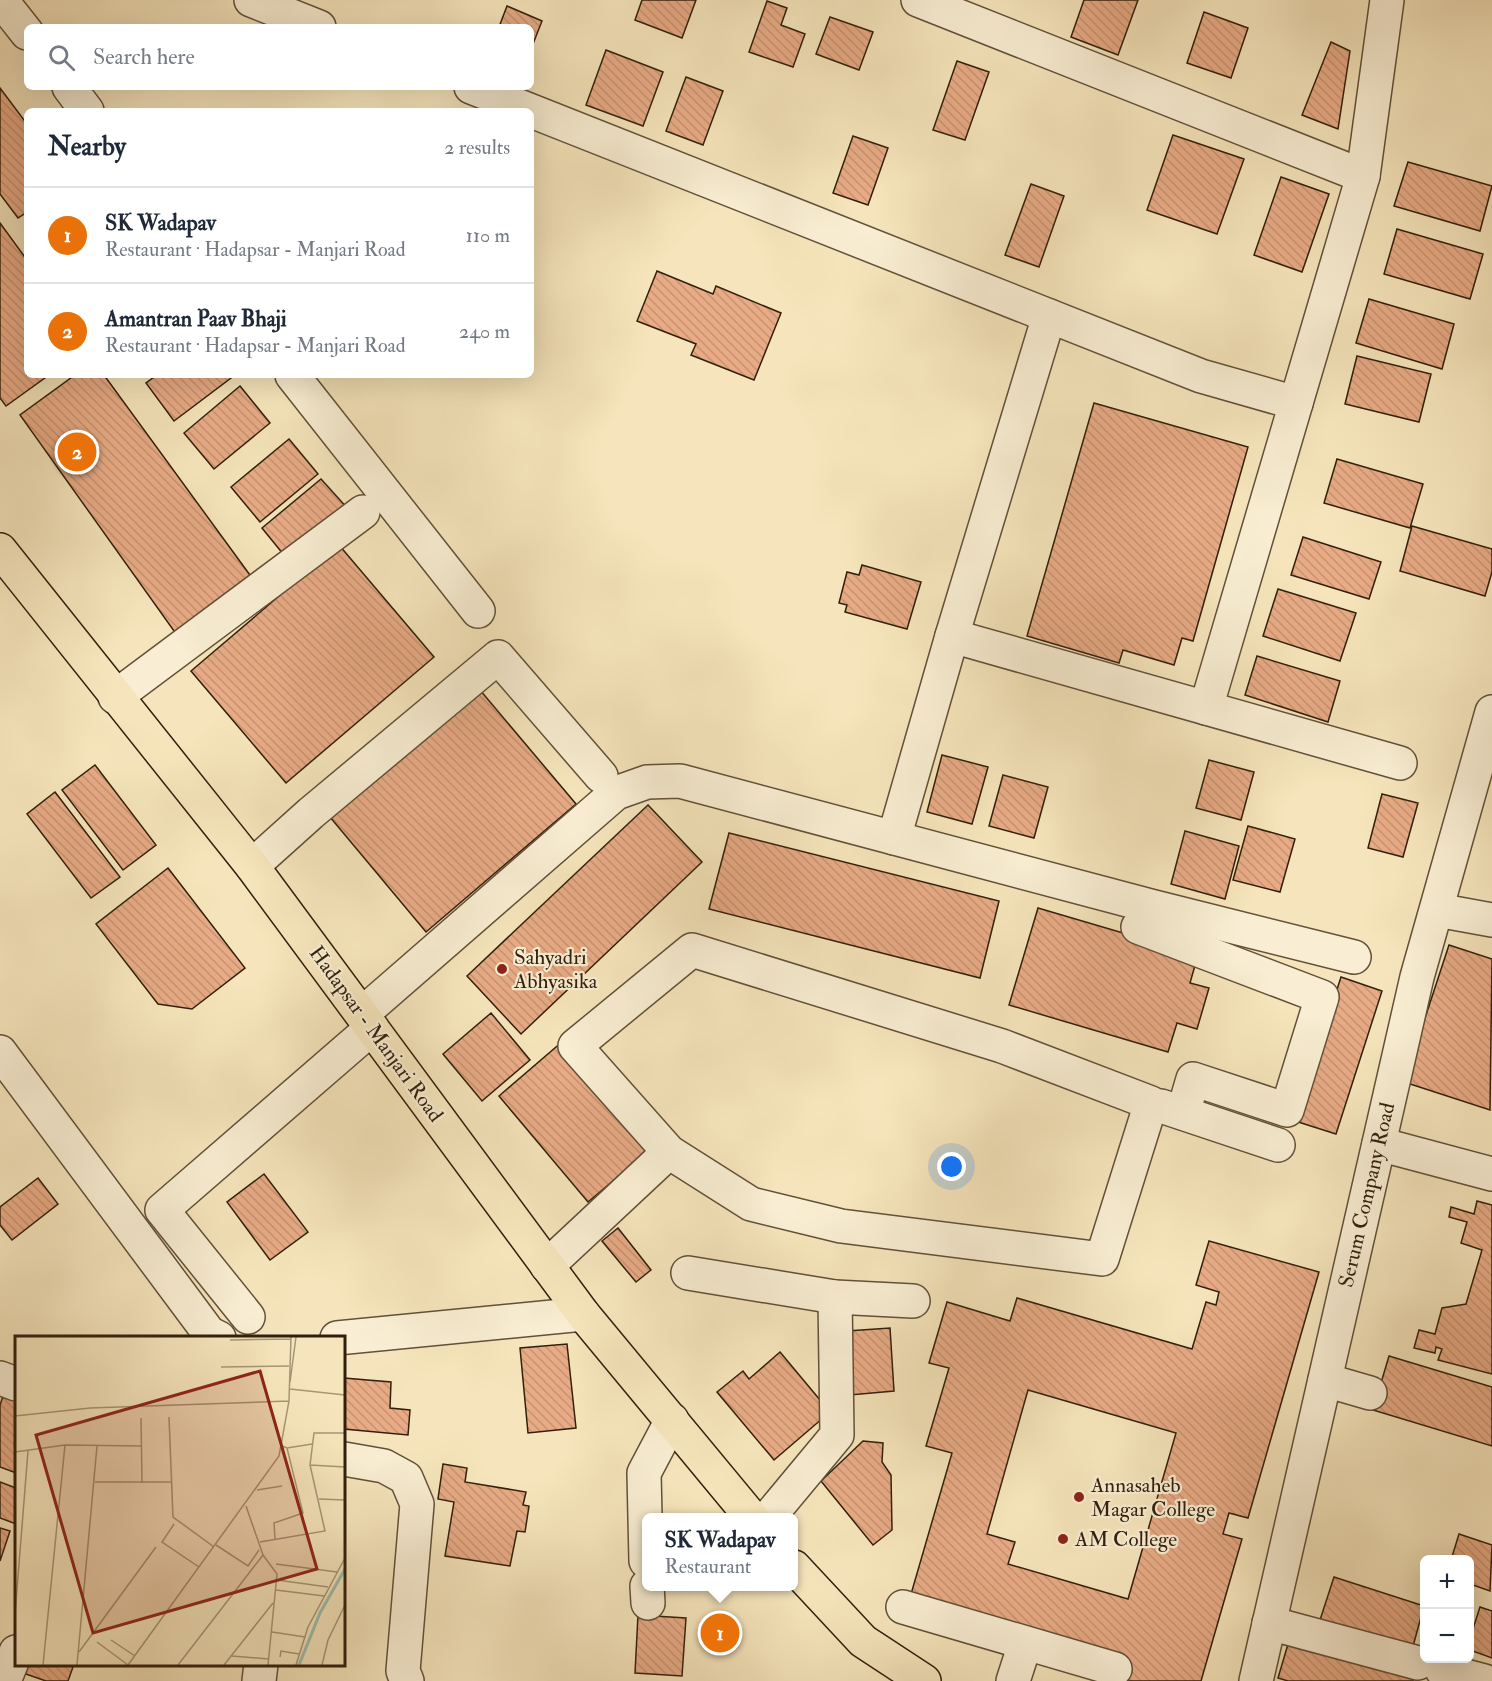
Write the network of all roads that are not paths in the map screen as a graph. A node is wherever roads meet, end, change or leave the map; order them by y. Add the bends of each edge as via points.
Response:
1 (1, 0) edge
2 (251, 0) edge
3 (918, 0) edge
4 (1387, 0) edge
5 (311, 24) edge
6 (24, 29) edge
7 (71, 90) edge
8 (479, 90) edge
9 (85, 108) edge
10 (524, 108) edge
11 (534, 112) edge
12 (1363, 176) junction
13 (1049, 316) junction
14 (294, 378) edge
15 (1296, 403) junction
16 (363, 512) dead end
17 (0, 550) edge
18 (478, 611) dead end
19 (952, 636) junction
20 (115, 697) junction
21 (1206, 708) junction
22 (1492, 712) edge
23 (1400, 764) dead end
24 (601, 776) dead end
25 (894, 838) junction
26 (252, 866) junction
27 (1437, 910) junction
28 (1492, 920) edge
29 (1138, 927) dead end
30 (1354, 957) dead end
31 (367, 1021) junction
32 (0, 1052) edge
33 (1151, 1103) junction
34 (1183, 1113) junction
35 (1379, 1144) junction
36 (1278, 1145) dead end
37 (669, 1152) junction
38 (1492, 1174) edge
39 (548, 1266) junction
40 (688, 1273) dead end
41 (835, 1297) junction
42 (914, 1301) dead end
43 (583, 1314) junction
44 (248, 1317) dead end
45 (209, 1336) edge
46 (345, 1337) edge
47 (1325, 1380) junction
48 (1370, 1393) dead end
49 (672, 1420) junction
50 (345, 1460) edge
51 (645, 1513) edge
52 (749, 1513) edge
53 (772, 1513) edge
54 (798, 1571) edge
55 (903, 1607) dead end
56 (1269, 1623) junction
57 (1025, 1644) junction
58 (15, 1654) edge
59 (261, 1666) edge
60 (1115, 1669) dead end
61 (4, 1681) edge
62 (259, 1681) edge
63 (406, 1681) edge
64 (924, 1681) edge
65 (1013, 1681) edge
66 (1256, 1681) edge
67 (1484, 1681) edge

1 - 6 street
2 - 5 street
3 - 12 street
4 - 12 street
7 - 9 street
8 - 10 street
11 - 13 street
12 - 15 street
13 - 15 street via 1201,376
13 - 19 street
14 - 18 street
15 - 21 street
16 - 20 street
17 - 20 main road, Hadapsar - Manjari Road
19 - 21 street
19 - 25 street
20 - 26 main road, Hadapsar - Manjari Road
21 - 23 street
22 - 27 street, Serum Company Road
24 - 26 street via 498,657
25 - 30 street
25 - 31 street via 680,781 647,782 616,793
26 - 31 main road, Hadapsar - Manjari Road
27 - 28 street
27 - 35 street, Serum Company Road
29 - 34 street via 1322,997 1287,1110 1193,1079
31 - 39 main road, Hadapsar - Manjari Road
31 - 44 street via 162,1210
32 - 45 street
33 - 34 street
33 - 37 street via 1102,1259 841,1226 751,1204
33 - 37 street via 1002,1046 692,950 576,1046
34 - 36 street
35 - 38 street
35 - 47 street, Serum Company Road
37 - 39 street
39 - 43 main road, Hadapsar - Manjari Road
40 - 41 street
41 - 42 street
41 - 53 street via 837,1435
43 - 46 street
43 - 49 main road, Hadapsar - Manjari Road
47 - 48 street
47 - 56 street, Serum Company Road
49 - 51 street via 644,1473
49 - 52 main road, Hadapsar - Manjari Road
50 - 63 street via 384,1466 406,1478 417,1504 403,1671
54 - 64 main road via 863,1641
55 - 57 street
56 - 66 street, Serum Company Road
56 - 67 street
57 - 60 street
57 - 65 street
58 - 61 street
59 - 62 street

